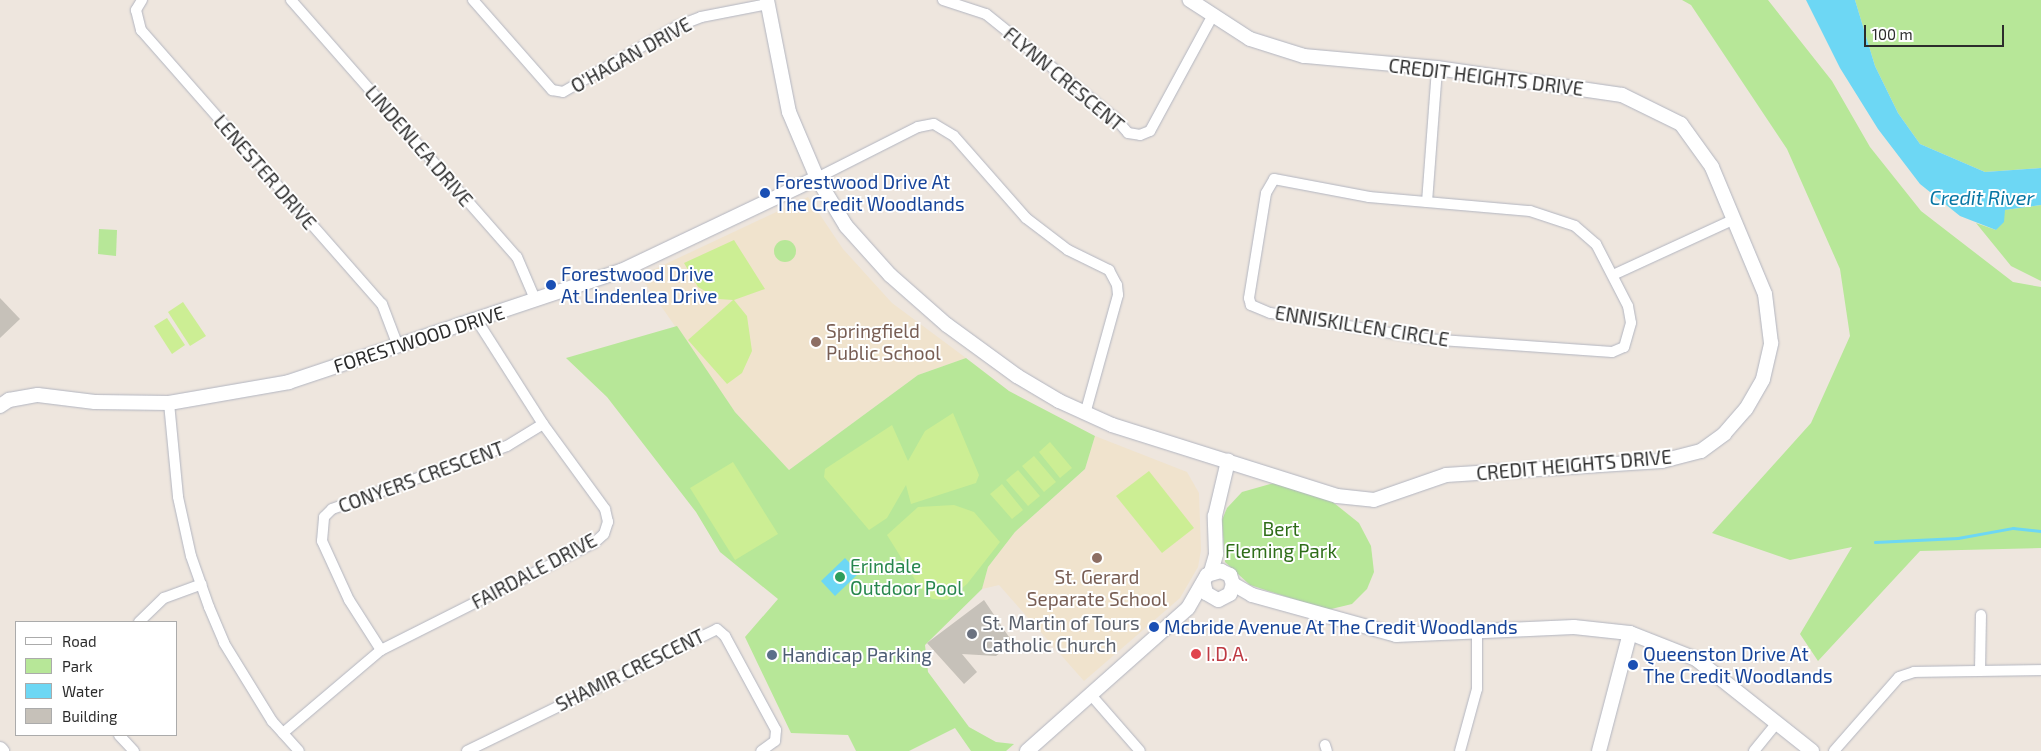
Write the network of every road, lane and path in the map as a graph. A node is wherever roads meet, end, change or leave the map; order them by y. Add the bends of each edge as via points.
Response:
1 (142, 0) edge
2 (291, 0) edge
3 (473, 0) edge
4 (943, 0) edge
5 (1190, 0) edge
6 (768, 2) edge
7 (1212, 17) junction
8 (1437, 68) junction
9 (817, 178) junction
10 (1427, 202) junction
11 (1735, 219) junction
12 (1613, 275) junction
13 (535, 299) junction
14 (478, 322) junction
15 (398, 346) junction
16 (169, 403) junction
17 (0, 406) edge
18 (1086, 414) junction
19 (543, 424) junction
20 (1228, 461) junction
21 (1216, 554) junction
22 (1207, 578) junction
23 (1230, 578) junction
24 (202, 584) junction
25 (1252, 596) junction
26 (1220, 598) junction
27 (1188, 608) junction
28 (1981, 615) dead end
29 (140, 621) edge
30 (1477, 632) junction
31 (1630, 634) junction
32 (381, 650) junction
33 (2041, 670) edge
34 (1980, 671) junction
35 (1091, 695) junction
36 (1777, 723) junction
37 (283, 733) junction
38 (120, 736) edge
39 (134, 751) edge
40 (299, 751) edge
41 (467, 751) edge
42 (761, 751) edge
43 (1027, 751) edge
44 (1140, 751) edge
45 (1460, 751) edge
46 (1599, 751) edge
47 (1754, 751) edge
48 (1812, 751) edge
49 (1834, 751) edge

1 - 15 street, LENESTER DRIVE via 136,10 140,30 382,304
2 - 13 street, LINDENLEA DRIVE via 517,257
3 - 6 street, O'HAGAN DRIVE via 552,90 563,92 678,26 701,17
4 - 7 street, FLYNN CRESCENT via 986,14 1114,118 1128,133 1140,135 1150,131
5 - 7 street, CREDIT HEIGHTS DRIVE
6 - 9 street, CREDIT HEIGHTS DRIVE via 789,112
7 - 8 street, CREDIT HEIGHTS DRIVE via 1250,39 1304,56
8 - 10 street
8 - 11 street, CREDIT HEIGHTS DRIVE via 1622,95 1658,110 1681,124 1699,145
9 - 13 street, FORESTWOOD DRIVE via 621,271
9 - 18 street, CREDIT HEIGHTS DRIVE via 846,226 911,295 1017,376
9 - 18 street via 918,127 934,124 954,136 1026,218 1068,250 1109,270 1118,295
10 - 12 street, ENNISKILLEN CIRCLE via 1513,209 1558,218 1589,236
10 - 12 street, ENNISKILLEN CIRCLE via 1370,197 1274,179 1266,193 1249,298 1252,305 1270,313 1426,339 1612,352 1624,347 1631,323 1628,306
11 - 12 street
11 - 20 street, CREDIT HEIGHTS DRIVE via 1765,294 1771,343 1763,379 1746,409 1724,434 1701,451 1662,460 1446,475 1374,500 1337,496
13 - 14 street, FORESTWOOD DRIVE
14 - 15 street, FORESTWOOD DRIVE
14 - 19 street, FAIRDALE DRIVE
15 - 16 street, FORESTWOOD DRIVE via 289,382
16 - 17 street, FORESTWOOD DRIVE via 95,402 38,395 9,400
16 - 24 street via 178,497 191,556
18 - 20 street, CREDIT HEIGHTS DRIVE via 1157,441
19 - 32 street, FAIRDALE DRIVE via 605,509 608,522 604,534 594,543
19 - 32 street, CONYERS CRESCENT via 507,446 332,509 324,517 322,541 349,600
20 - 21 street via 1215,516
21 - 22 street
21 - 23 street
22 - 23 street
22 - 26 street via 1206,593
22 - 27 street
23 - 25 street
23 - 26 street
24 - 29 street via 164,598
24 - 37 street via 224,643
25 - 26 street
25 - 30 street via 1383,633 1410,636
26 - 27 street
27 - 35 street
28 - 34 street
30 - 31 street via 1574,627
30 - 45 street via 1477,689
31 - 36 street via 1696,658
31 - 46 street
32 - 37 street, FAIRDALE DRIVE
33 - 34 street
34 - 49 street via 1914,672 1899,677
35 - 43 street
35 - 44 street
36 - 47 street
36 - 48 street
37 - 40 street
38 - 39 street
41 - 42 street, SHAMIR CRESCENT via 717,629 725,636 776,730 775,741

